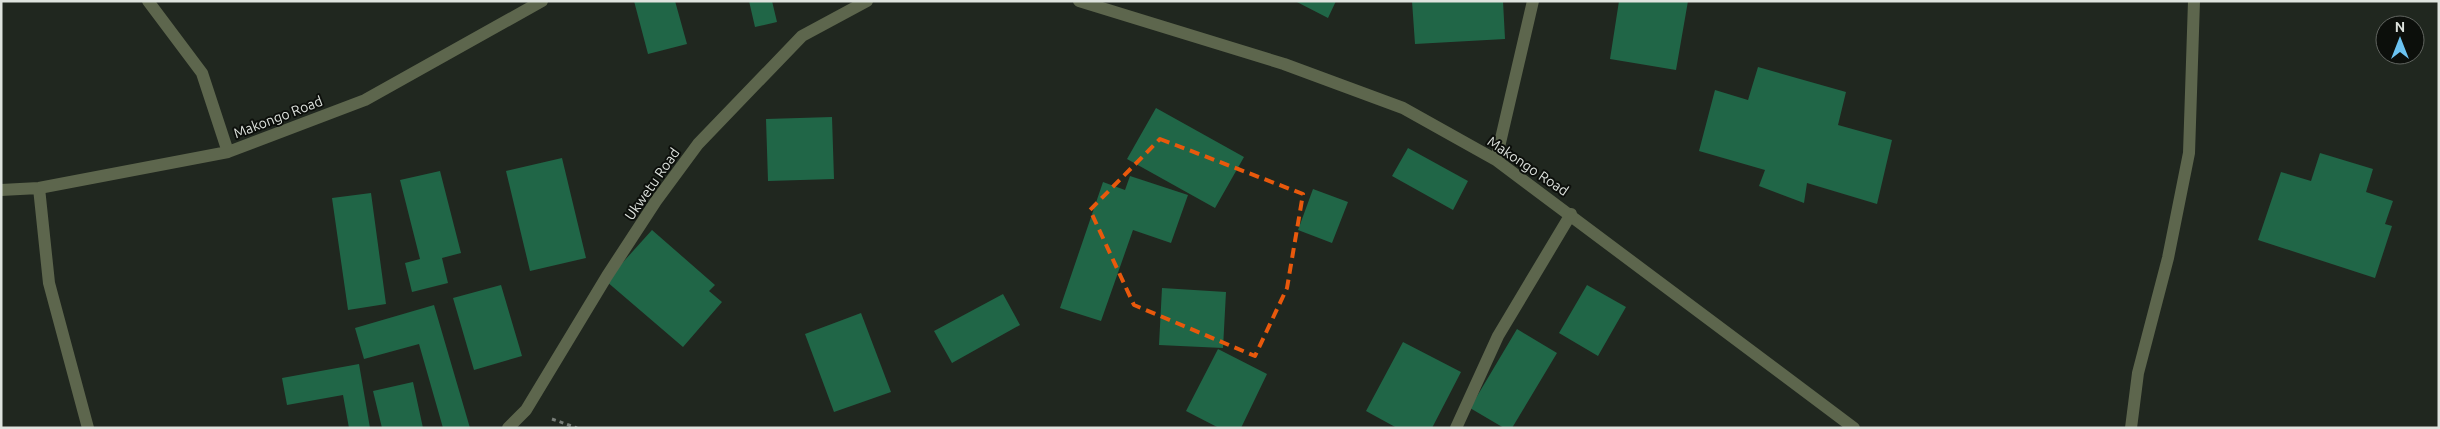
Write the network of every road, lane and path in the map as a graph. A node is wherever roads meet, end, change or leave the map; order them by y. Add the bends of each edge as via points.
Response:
1 (148, 1) edge
2 (542, 1) edge
3 (867, 1) edge
4 (1079, 1) edge
5 (1533, 1) edge
6 (2194, 1) edge
7 (1098, 4) edge
8 (228, 152) junction
9 (1496, 160) junction
10 (39, 188) junction
11 (1, 190) edge
12 (1571, 214) junction
13 (88, 428) edge
14 (508, 428) edge
15 (1456, 428) edge
16 (1854, 428) edge
17 (2131, 428) edge

1 - 8 street via 202,73
2 - 8 street, Makongo Road via 366,100
3 - 14 street, Ukwetu Road via 802,36 698,144 607,276 526,410
4 - 7 street, Makongo Road
5 - 9 street
6 - 17 street via 2189,153 2168,258 2138,373
7 - 9 street, Makongo Road via 1284,64 1403,108
8 - 10 street, Makongo Road
9 - 12 street, Makongo Road
10 - 11 street, Makongo Road
10 - 13 street via 49,283
12 - 15 street via 1498,336
12 - 16 street, Makongo Road

